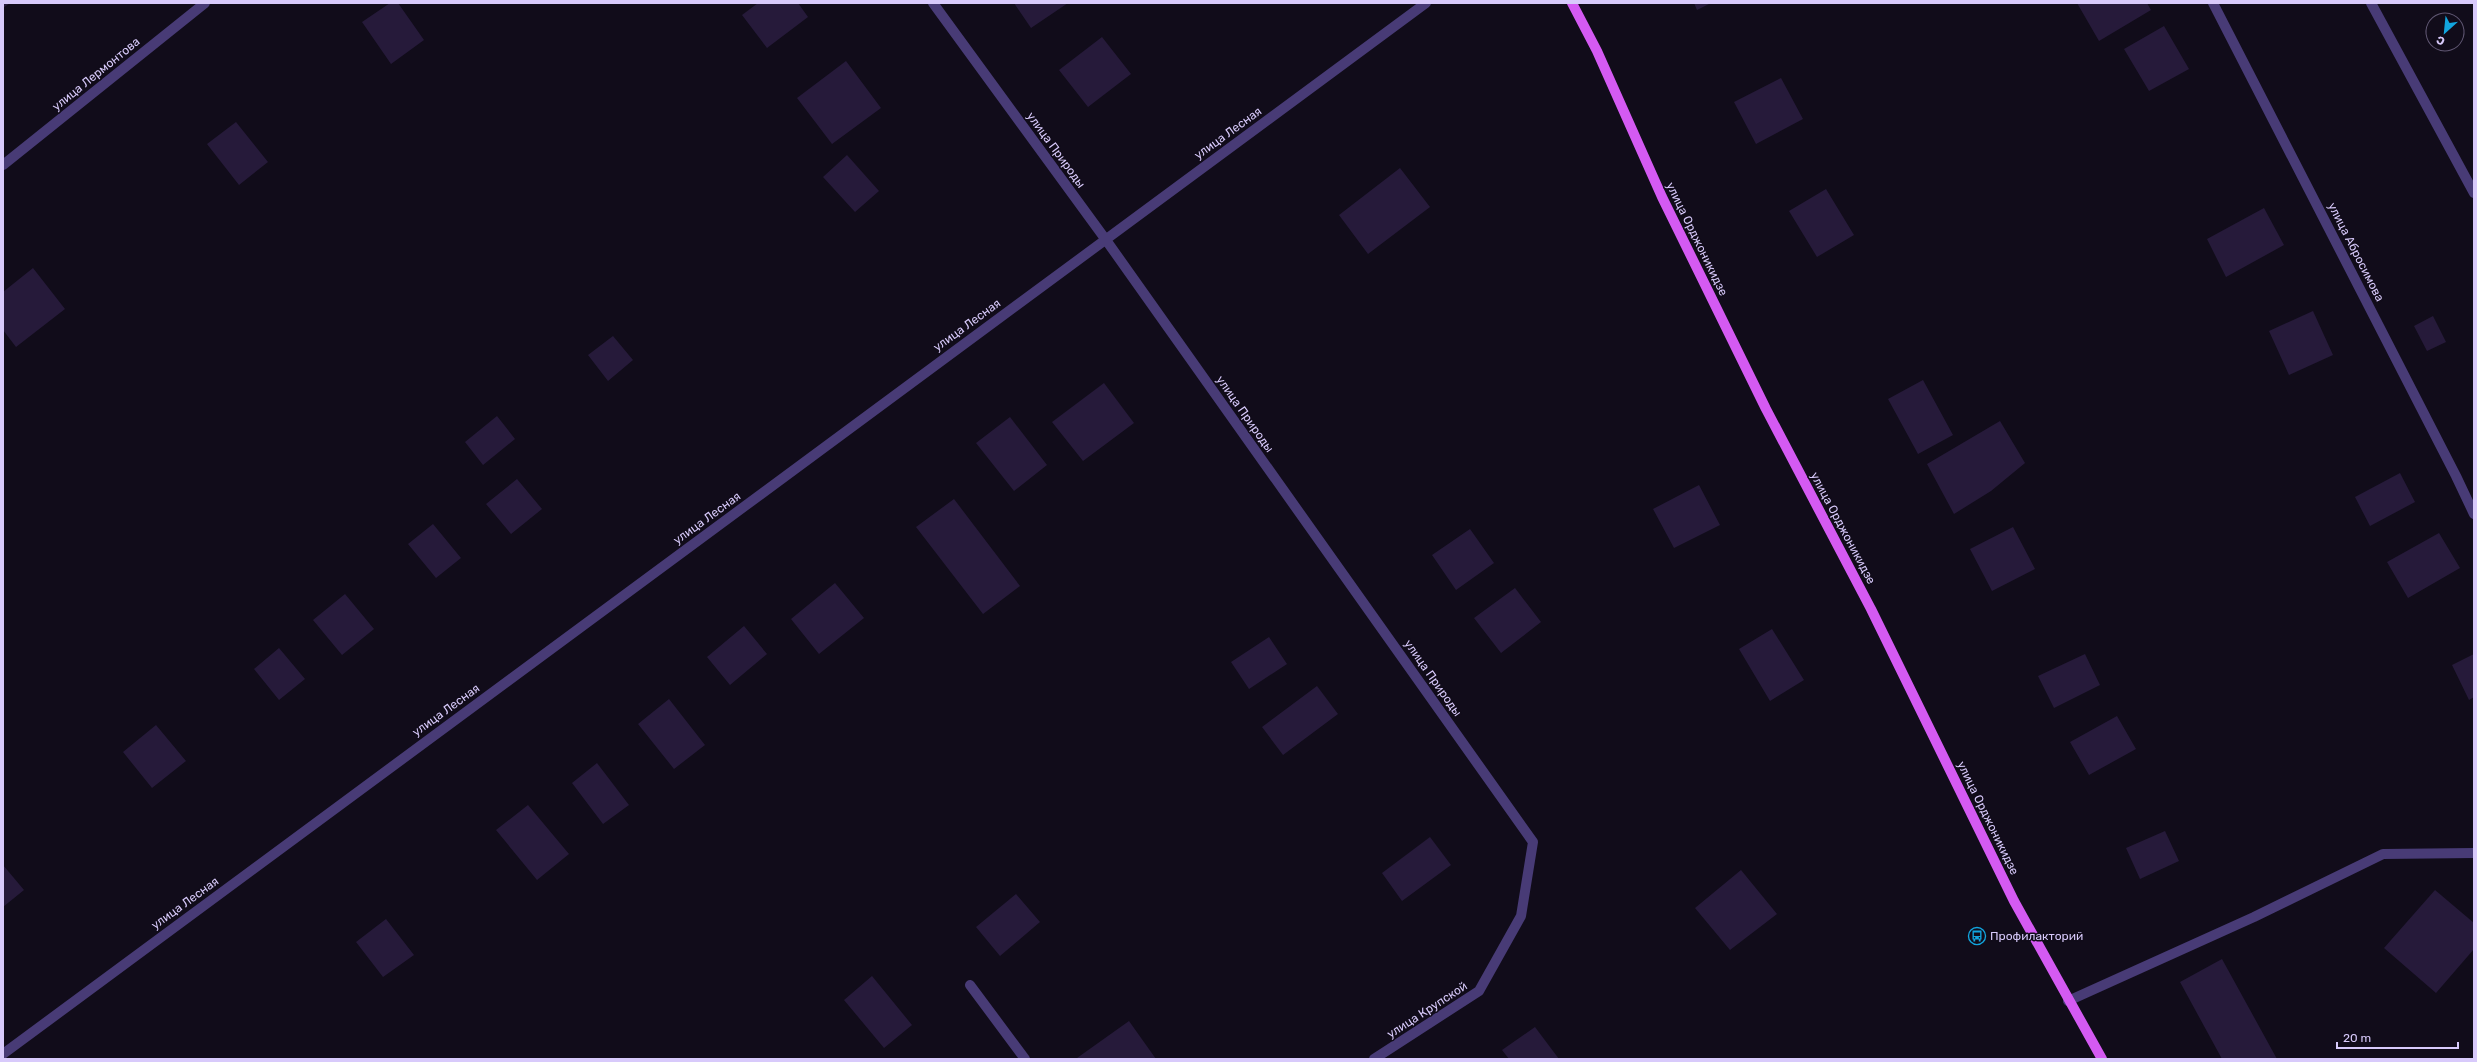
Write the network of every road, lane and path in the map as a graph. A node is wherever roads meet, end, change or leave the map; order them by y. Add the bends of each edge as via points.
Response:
1 (205, 3) edge
2 (933, 3) edge
3 (1426, 3) edge
4 (1572, 3) edge
5 (2213, 3) edge
6 (2371, 3) edge
7 (3, 165) edge
8 (2474, 193) edge
9 (1106, 240) junction
10 (2474, 514) edge
11 (1533, 842) joint
12 (2474, 853) edge
13 (970, 986) dead end
14 (2068, 1001) junction
15 (3, 1054) edge
16 (1025, 1059) edge
17 (1374, 1059) edge
18 (2102, 1059) edge

1 - 7 street, улица Лермонтова
2 - 9 street, улица Природы
3 - 9 street, улица Лесная
4 - 14 main road, улица Орджоникидзе via 1597,51 1662,197 1766,409 1871,609 2014,901
5 - 10 street, улица Абросимова
6 - 8 street
9 - 11 street, улица Природы
9 - 15 street, улица Лесная
11 - 17 street, улица Крупской via 1521,916 1479,992
12 - 14 street via 2383,854 2254,917
13 - 16 street
14 - 18 main road, улица Орджоникидзе

